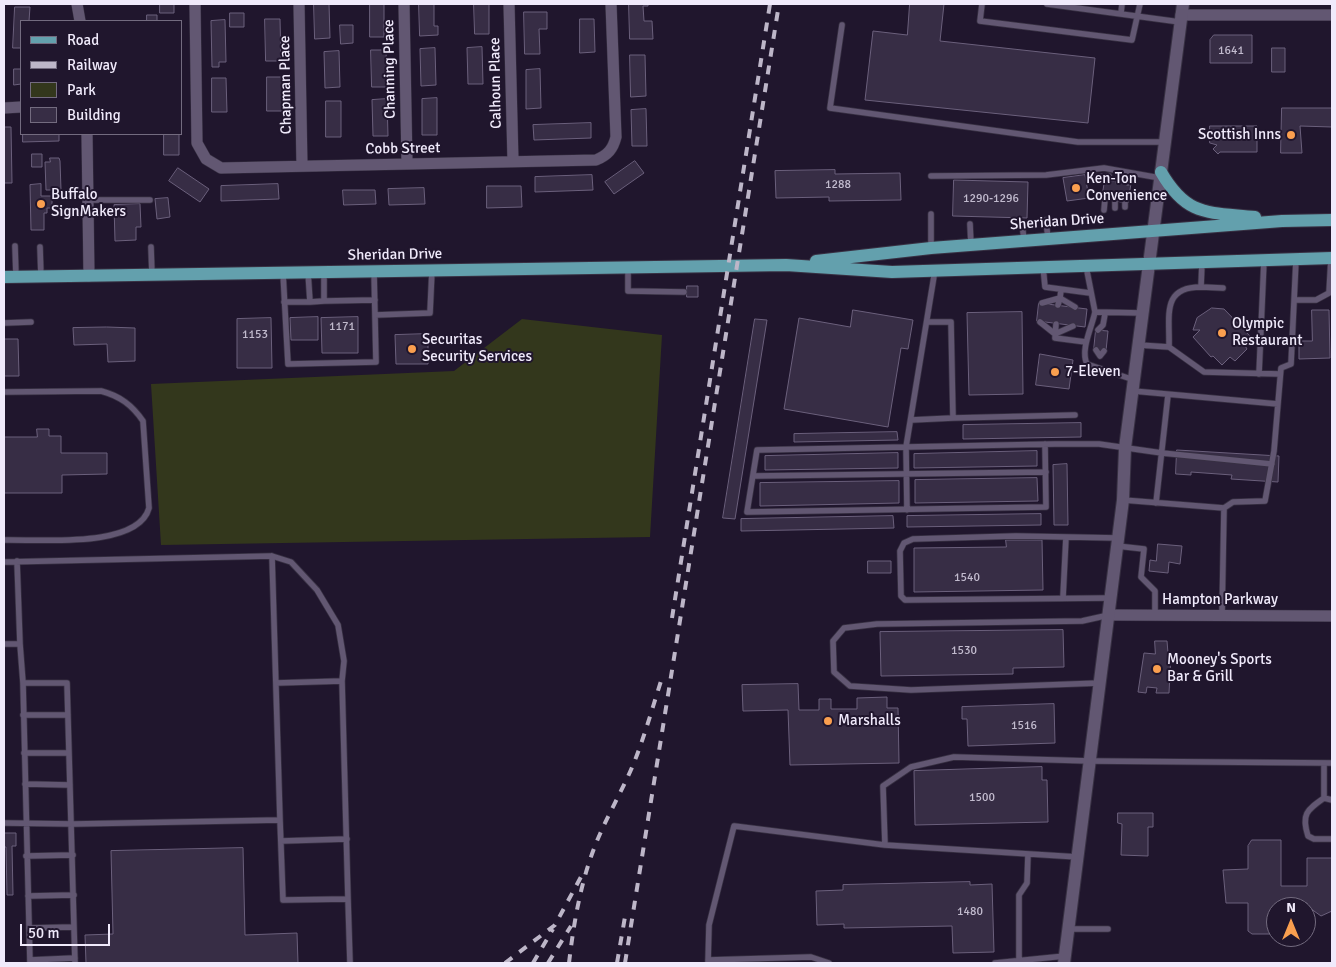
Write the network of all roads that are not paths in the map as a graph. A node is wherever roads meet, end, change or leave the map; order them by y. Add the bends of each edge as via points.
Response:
1 (77, 4) edge
2 (195, 4) edge
3 (299, 4) edge
4 (404, 4) edge
5 (509, 4) edge
6 (611, 4) edge
7 (982, 4) edge
8 (1047, 4) edge
9 (1122, 4) edge
10 (1140, 4) edge
11 (1120, 13) junction
12 (1181, 14) edge
13 (1139, 15) junction
14 (1332, 16) edge
15 (80, 20) edge
16 (842, 24) dead end
17 (20, 107) edge
18 (4, 108) edge
19 (86, 135) edge
20 (1165, 142) junction
21 (513, 162) junction
22 (407, 164) junction
23 (302, 166) junction
24 (1119, 171) junction
25 (1129, 173) junction
26 (1109, 175) junction
27 (1161, 175) junction
28 (931, 176) dead end
29 (1094, 177) dead end
30 (1118, 182) dead end
31 (1128, 183) dead end
32 (1105, 199) dead end
33 (87, 200) junction
34 (150, 200) dead end
35 (1115, 201) dead end
36 (1114, 208) dead end
37 (1104, 210) dead end
38 (931, 214) dead end
39 (1046, 220) dead end
40 (1332, 220) edge
41 (1282, 221) junction
42 (1022, 222) dead end
43 (970, 224) dead end
44 (1154, 231) junction
45 (1048, 239) junction
46 (1024, 240) junction
47 (971, 244) junction
48 (15, 246) dead end
49 (40, 246) dead end
50 (151, 247) dead end
51 (931, 248) junction
52 (1332, 258) edge
53 (1296, 259) junction
54 (1264, 260) junction
55 (1150, 262) junction
56 (1202, 262) junction
57 (786, 265) junction
58 (1086, 265) junction
59 (1043, 266) junction
60 (628, 267) junction
61 (432, 270) junction
62 (935, 270) junction
63 (374, 271) junction
64 (283, 272) junction
65 (308, 272) junction
66 (324, 272) junction
67 (152, 275) junction
68 (89, 276) junction
69 (10, 277) edge
70 (41, 277) junction
71 (1201, 288) junction
72 (1223, 288) dead end
73 (1061, 290) junction
74 (684, 292) dead end
75 (1090, 293) junction
76 (1060, 298) junction
77 (375, 300) junction
78 (1295, 300) junction
79 (324, 301) junction
80 (284, 302) junction
81 (310, 302) junction
82 (1042, 303) dead end
83 (1058, 305) dead end
84 (1075, 307) dead end
85 (1094, 312) junction
86 (1143, 312) junction
87 (1105, 314) junction
88 (375, 315) junction
89 (4, 322) edge
90 (30, 322) dead end
91 (928, 322) junction
92 (1040, 322) dead end
93 (1056, 324) dead end
94 (1103, 325) junction
95 (1073, 326) dead end
96 (1098, 330) dead end
97 (1107, 331) dead end
98 (1056, 334) junction
99 (1086, 342) junction
100 (1139, 345) junction
101 (1169, 347) junction
102 (1096, 350) dead end
103 (1104, 351) dead end
104 (1100, 356) junction
105 (1099, 368) junction
106 (1259, 374) junction
107 (1280, 374) junction
108 (1133, 385) junction
109 (4, 392) edge
110 (1168, 395) junction
111 (1278, 404) junction
112 (1075, 415) dead end
113 (953, 418) junction
114 (911, 420) junction
115 (1045, 444) junction
116 (906, 447) junction
117 (1126, 448) junction
118 (1162, 453) junction
119 (1272, 464) junction
120 (1046, 472) junction
121 (907, 474) junction
122 (753, 476) junction
123 (1123, 500) junction
124 (1156, 503) junction
125 (1224, 508) junction
126 (907, 510) junction
127 (1066, 537) junction
128 (4, 540) edge
129 (1118, 542) junction
130 (272, 556) junction
131 (17, 561) junction
132 (4, 562) edge
133 (1063, 597) junction
134 (1111, 598) junction
135 (1108, 615) junction
136 (1155, 615) junction
137 (1222, 615) junction
138 (1332, 616) edge
139 (4, 644) edge
140 (20, 644) junction
141 (342, 681) junction
142 (276, 682) junction
143 (23, 683) junction
144 (1100, 683) junction
145 (23, 715) junction
146 (68, 715) junction
147 (69, 753) junction
148 (24, 754) junction
149 (1090, 761) junction
150 (1324, 763) junction
151 (1332, 764) edge
152 (25, 784) junction
153 (70, 785) junction
154 (1324, 798) junction
155 (1332, 800) edge
156 (280, 820) junction
157 (4, 823) edge
158 (25, 823) junction
159 (72, 824) junction
160 (347, 839) junction
161 (1332, 839) edge
162 (281, 841) junction
163 (885, 845) junction
164 (1028, 854) junction
165 (72, 855) junction
166 (26, 856) junction
167 (1078, 857) junction
168 (74, 895) junction
169 (28, 896) junction
170 (348, 899) junction
171 (74, 927) junction
172 (29, 928) junction
173 (1069, 929) junction
174 (1108, 929) dead end
175 (1019, 960) junction
176 (1065, 960) edge
177 (75, 961) edge
178 (30, 962) edge
179 (708, 962) edge
180 (350, 963) edge
181 (829, 963) edge
182 (995, 963) edge

1 - 15 street
2 - 23 street, Cobb Street via 197,143 200,152 206,160 221,168
3 - 23 street, Chapman Place
4 - 22 street, Channing Place
5 - 21 street, Calhoun Place
6 - 21 street, Cobb Street via 614,145 604,157 596,160
7 - 13 lane via 980,21 1132,40
8 - 11 lane
9 - 11 lane
10 - 13 lane
11 - 13 lane
12 - 13 lane
12 - 14 street
12 - 20 main road
16 - 20 lane via 830,108 1078,142
17 - 18 street
19 - 33 street
20 - 27 main road
21 - 22 street, Cobb Street
22 - 23 street, Cobb Street
24 - 25 lane
24 - 26 lane
24 - 30 lane
25 - 27 lane
25 - 31 lane
26 - 28 lane
26 - 29 lane
27 - 41 main road via 1183,202 1196,208
27 - 44 main road
32 - 37 lane
33 - 34 lane
33 - 68 street
35 - 36 lane
38 - 51 lane
39 - 45 lane
40 - 41 main road, Sheridan Drive
41 - 44 main road, Sheridan Drive
42 - 46 lane
43 - 47 lane
44 - 45 main road, Sheridan Drive
44 - 55 main road
45 - 46 main road, Sheridan Drive
46 - 47 main road, Sheridan Drive
47 - 51 main road, Sheridan Drive
48 - 69 lane
49 - 70 lane
50 - 67 lane
51 - 57 main road, Sheridan Drive
52 - 53 main road, Sheridan Drive
52 - 78 lane via 1329,293 1316,300
53 - 54 main road, Sheridan Drive
53 - 78 lane
54 - 56 main road, Sheridan Drive
54 - 106 lane
55 - 56 main road, Sheridan Drive
55 - 58 main road, Sheridan Drive
55 - 86 main road
56 - 71 lane
57 - 60 main road, Sheridan Drive
57 - 62 main road, Sheridan Drive via 892,272
58 - 59 main road, Sheridan Drive
58 - 75 lane
59 - 62 main road, Sheridan Drive
59 - 73 lane via 1045,288
60 - 61 main road, Sheridan Drive
60 - 74 lane via 628,291
61 - 63 main road, Sheridan Drive
61 - 88 lane via 430,313
62 - 91 lane
63 - 66 main road, Sheridan Drive
63 - 77 lane
64 - 65 main road, Sheridan Drive
64 - 67 main road, Sheridan Drive
64 - 80 lane
65 - 66 main road, Sheridan Drive
65 - 81 lane
66 - 79 lane
67 - 68 main road, Sheridan Drive
68 - 70 main road, Sheridan Drive
69 - 70 main road, Sheridan Drive
71 - 72 lane
71 - 101 lane via 1179,290 1172,300
73 - 75 lane
73 - 76 lane
75 - 85 lane
76 - 82 lane
76 - 83 lane
76 - 84 lane
77 - 79 lane
77 - 88 lane
78 - 107 lane via 1291,364 1281,368
79 - 81 lane
80 - 81 lane
80 - 88 lane via 288,364 376,362
85 - 87 lane
85 - 99 lane
86 - 87 lane
86 - 100 main road
87 - 94 lane
89 - 90 lane
91 - 113 lane via 951,322
91 - 114 lane
92 - 98 lane
93 - 98 lane
94 - 96 lane
94 - 97 lane
95 - 98 lane
98 - 99 lane via 1055,338
99 - 105 lane via 1084,359 1087,364
100 - 101 lane
100 - 108 main road
101 - 106 lane via 1204,372
102 - 104 lane
103 - 104 lane
104 - 105 lane
105 - 108 lane
106 - 107 lane
107 - 111 lane
108 - 110 lane
108 - 117 main road
109 - 128 lane via 101,391 116,395 136,410 144,421 150,508 147,516 119,534 101,538
110 - 111 lane
110 - 118 lane
111 - 119 lane
112 - 113 lane
113 - 114 lane
114 - 116 lane
115 - 116 lane
115 - 117 lane via 1099,444
115 - 120 lane
116 - 121 lane
116 - 122 lane via 757,450
117 - 118 lane
117 - 123 main road
118 - 119 lane
118 - 124 lane
119 - 125 lane via 1265,501 1233,502
120 - 121 lane
120 - 126 lane via 1046,507
121 - 122 lane
121 - 126 lane
122 - 126 lane via 747,512
123 - 124 lane
123 - 129 main road
124 - 125 lane
125 - 137 lane
127 - 129 lane
127 - 133 lane
127 - 133 lane via 913,540 904,543 900,551 901,596 905,600
129 - 134 main road
129 - 136 lane via 1144,549 1141,577 1155,590
130 - 131 lane
130 - 141 lane via 290,562 317,590 338,625 344,661
130 - 142 lane
131 - 132 lane
131 - 140 lane
133 - 134 lane
134 - 135 main road
135 - 136 street, Hampton Parkway
135 - 144 main road
135 - 144 lane via 1082,621 877,624 844,628 833,641 834,672 850,686 911,690
136 - 137 street, Hampton Parkway
137 - 138 street, Hampton Parkway
139 - 140 lane
140 - 143 lane
141 - 142 lane
141 - 160 lane
142 - 156 lane
143 - 145 lane
143 - 146 lane via 67,683
144 - 149 main road
145 - 146 lane
145 - 148 lane
146 - 147 lane
147 - 148 lane
147 - 153 lane
148 - 152 lane
149 - 150 lane
149 - 163 lane via 954,757 911,767 883,786
149 - 167 main road
150 - 151 lane
150 - 154 lane
152 - 153 lane
152 - 158 lane
153 - 159 lane
154 - 155 lane
154 - 161 lane via 1306,813 1304,824 1308,836
156 - 159 lane
156 - 162 lane
157 - 158 lane
158 - 159 lane
158 - 166 lane
159 - 165 lane
160 - 162 lane
160 - 170 lane
162 - 170 lane via 283,900
163 - 164 lane
163 - 179 lane via 734,826 709,925
164 - 167 lane
164 - 175 lane via 1027,884 1019,895
165 - 166 lane
165 - 168 lane
166 - 169 lane
167 - 173 main road
168 - 169 lane
168 - 171 lane
169 - 172 lane
170 - 180 lane
171 - 172 lane
171 - 177 lane
172 - 178 lane
173 - 174 lane
173 - 176 main road
175 - 176 lane
175 - 182 lane
177 - 178 lane
179 - 181 lane via 811,957

